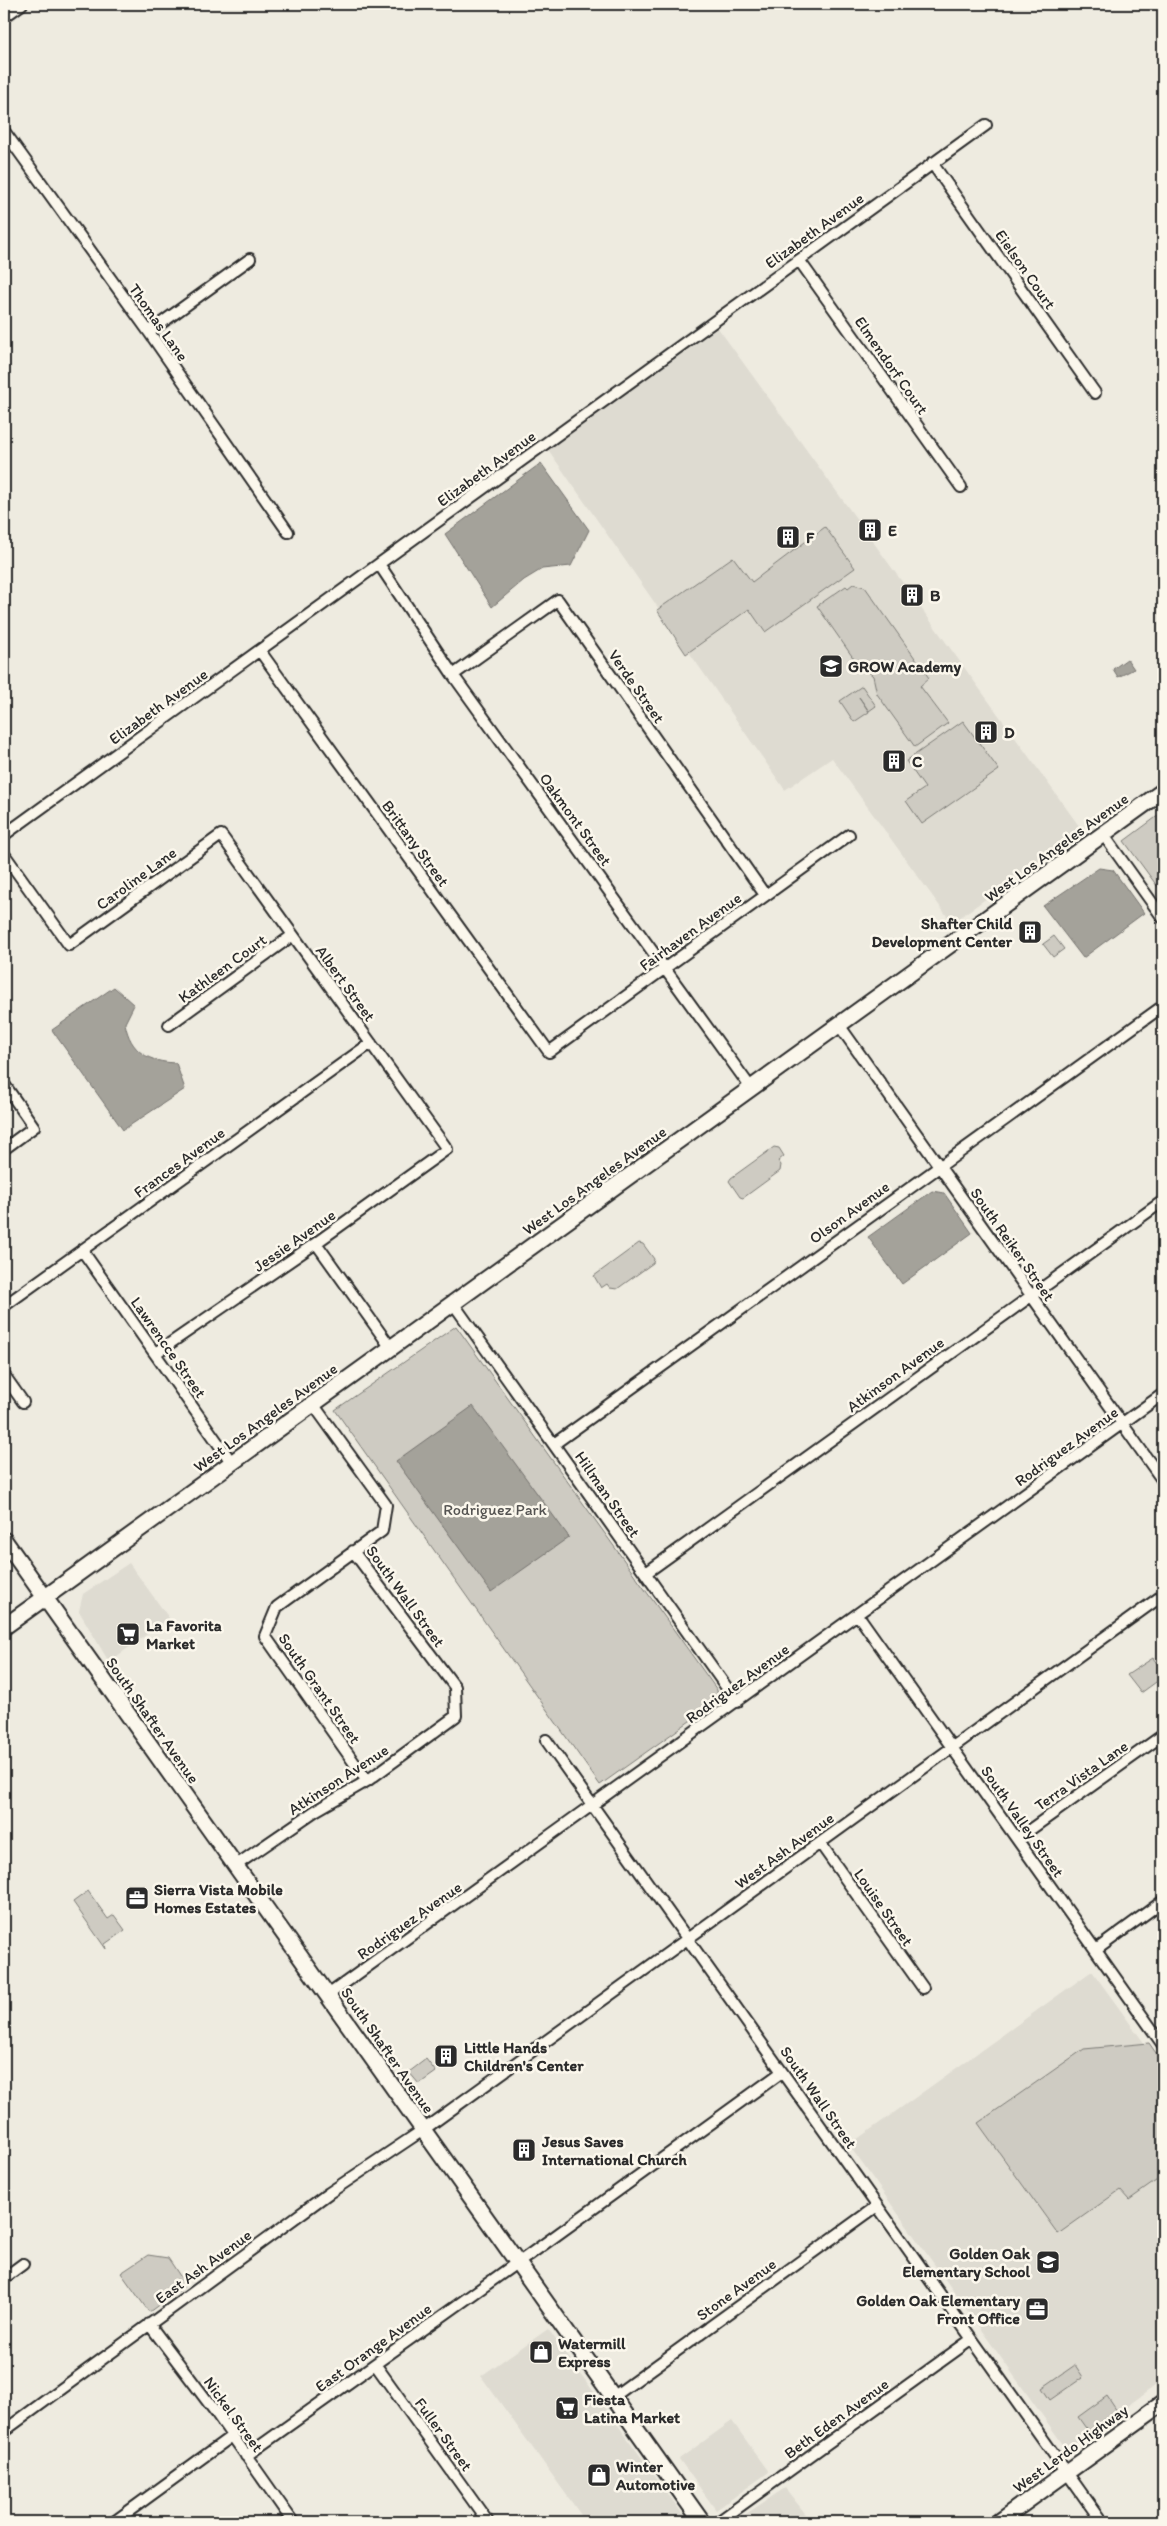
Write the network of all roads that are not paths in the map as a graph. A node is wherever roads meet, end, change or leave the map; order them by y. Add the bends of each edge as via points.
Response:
1 (22, 4) edge
2 (4, 17) edge
3 (986, 125) dead end
4 (4, 131) edge
5 (932, 163) junction
6 (250, 259) dead end
7 (799, 260) junction
8 (149, 332) junction
9 (1095, 393) dead end
10 (961, 487) dead end
11 (288, 532) dead end
12 (379, 564) junction
13 (260, 651) junction
14 (453, 675) junction
15 (1163, 790) edge
16 (1104, 834) junction
17 (4, 835) edge
18 (221, 835) joint
19 (849, 835) dead end
20 (4, 854) edge
21 (765, 896) junction
22 (1163, 918) edge
23 (293, 935) junction
24 (665, 968) junction
25 (1163, 1006) edge
26 (169, 1025) dead end
27 (839, 1025) junction
28 (371, 1043) junction
29 (548, 1052) joint
30 (4, 1084) edge
31 (751, 1088) junction
32 (4, 1148) edge
33 (447, 1149) joint
34 (939, 1166) junction
35 (1163, 1201) edge
36 (316, 1243) junction
37 (82, 1250) junction
38 (1031, 1295) junction
39 (453, 1303) junction
40 (4, 1306) edge
41 (391, 1348) junction
42 (156, 1353) junction
43 (4, 1375) edge
44 (1163, 1394) edge
45 (23, 1402) dead end
46 (313, 1404) junction
47 (1122, 1424) junction
48 (554, 1444) junction
49 (232, 1463) junction
50 (1163, 1481) edge
51 (4, 1540) edge
52 (353, 1551) junction
53 (646, 1573) junction
54 (1163, 1595) edge
55 (44, 1598) junction
56 (858, 1615) junction
57 (4, 1627) edge
58 (737, 1702) junction
59 (456, 1716) joint
60 (1163, 1735) edge
61 (546, 1740) dead end
62 (952, 1748) junction
63 (367, 1781) junction
64 (593, 1806) junction
65 (1017, 1838) junction
66 (820, 1843) junction
67 (235, 1866) junction
68 (1163, 1901) edge
69 (688, 1939) junction
70 (1096, 1950) junction
71 (923, 1988) dead end
72 (328, 1995) junction
73 (1163, 2045) edge
74 (782, 2072) junction
75 (423, 2130) junction
76 (877, 2206) junction
77 (518, 2263) junction
78 (23, 2264) dead end
79 (4, 2278) edge
80 (149, 2324) junction
81 (972, 2339) junction
82 (375, 2364) junction
83 (613, 2397) junction
84 (1163, 2403) edge
85 (4, 2431) edge
86 (232, 2436) junction
87 (246, 2456) junction
88 (1067, 2472) junction
89 (114, 2522) edge
90 (293, 2522) edge
91 (488, 2522) edge
92 (702, 2522) edge
93 (718, 2522) edge
94 (998, 2522) edge
95 (1102, 2522) edge

1 - 2 street
3 - 5 street, Elizabeth Avenue
4 - 8 street, Thomas Lane
5 - 7 street, Elizabeth Avenue
5 - 9 street, Eielson Court
6 - 8 street
7 - 10 street, Elmendorf Court
7 - 12 street, Elizabeth Avenue
8 - 11 street, Thomas Lane
12 - 13 street, Elizabeth Avenue
12 - 14 street, Oakmont Street
13 - 17 street, Elizabeth Avenue
13 - 29 street, Brittany Street
14 - 21 street, Verde Street via 558,600
14 - 24 street, Oakmont Street
15 - 16 street, West Los Angeles Avenue
16 - 22 street
16 - 27 street, West Los Angeles Avenue
18 - 20 street, Caroline Lane via 68,945
18 - 23 street, Albert Street
19 - 21 street, Fairhaven Avenue
21 - 24 street, Fairhaven Avenue
23 - 26 street, Kathleen Court
23 - 28 street, Albert Street
24 - 29 street, Fairhaven Avenue
24 - 31 street, Oakmont Street
25 - 34 street, Olson Avenue
27 - 31 street, West Los Angeles Avenue
27 - 34 street, South Reiker Street
28 - 33 street, Albert Street
28 - 37 street, Frances Avenue
30 - 32 street via 34,1127
31 - 39 street, West Los Angeles Avenue
33 - 36 street, Jessie Avenue
34 - 38 street, South Reiker Street
34 - 48 street, Olson Avenue
35 - 38 street, Atkinson Avenue
36 - 41 street
36 - 42 street, Jessie Avenue
37 - 40 street, Frances Avenue
37 - 42 street, Lawrencce Street
38 - 47 street, South Reiker Street
38 - 53 street, Atkinson Avenue
39 - 41 street, West Los Angeles Avenue
39 - 48 street, Hillman Street
41 - 46 street, West Los Angeles Avenue
42 - 49 street, Lawrencce Street
43 - 45 street
44 - 47 street, Rodriguez Avenue
46 - 49 street, West Los Angeles Avenue
46 - 52 street, South Wall Street via 386,1505 382,1531
47 - 50 street, South Reiker Street
47 - 56 street, Rodriguez Avenue
48 - 53 street, Hillman Street
49 - 55 street, West Los Angeles Avenue
51 - 55 street, South Shafter Avenue
52 - 59 street, South Wall Street via 455,1687
52 - 63 street, South Grant Street via 277,1607 265,1636
53 - 58 street, Hillman Street
54 - 62 street, West Ash Avenue
55 - 57 street, West Los Angeles Avenue
55 - 67 street, South Shafter Avenue
56 - 58 street, Rodriguez Avenue
56 - 62 street, South Valley Street
58 - 64 street, Rodriguez Avenue
59 - 63 street, Atkinson Avenue
60 - 65 street, Terra Vista Lane
61 - 64 street, South Wall Street
62 - 65 street, South Valley Street
62 - 66 street, West Ash Avenue
63 - 67 street, Atkinson Avenue
64 - 69 street, South Wall Street
64 - 72 street, Rodriguez Avenue
65 - 70 street, South Valley Street
66 - 69 street, West Ash Avenue
66 - 71 street, Louise Street
67 - 72 street, South Shafter Avenue
68 - 70 street
69 - 74 street, South Wall Street
69 - 75 street, West Ash Avenue
70 - 73 street, South Valley Street
72 - 75 street, South Shafter Avenue
74 - 76 street, South Wall Street
74 - 77 street, East Orange Avenue
75 - 77 street, South Shafter Avenue
75 - 80 street, East Ash Avenue via 329,2193
76 - 81 street, South Wall Street
76 - 83 street, Stone Avenue
77 - 82 street, East Orange Avenue
77 - 83 street, South Shafter Avenue
78 - 79 street
80 - 85 street, East Ash Avenue
80 - 86 street, Nickel Street
81 - 88 street, South Wall Street
81 - 93 street, Beth Eden Avenue
82 - 87 street, East Orange Avenue
82 - 91 street, Fuller Street
83 - 92 street, South Shafter Avenue
84 - 88 street, West Lerdo Highway
86 - 87 street, Nickel Street
86 - 89 street
87 - 90 street, Nickel Street
88 - 94 street, West Lerdo Highway
88 - 95 street, South Wall Street

